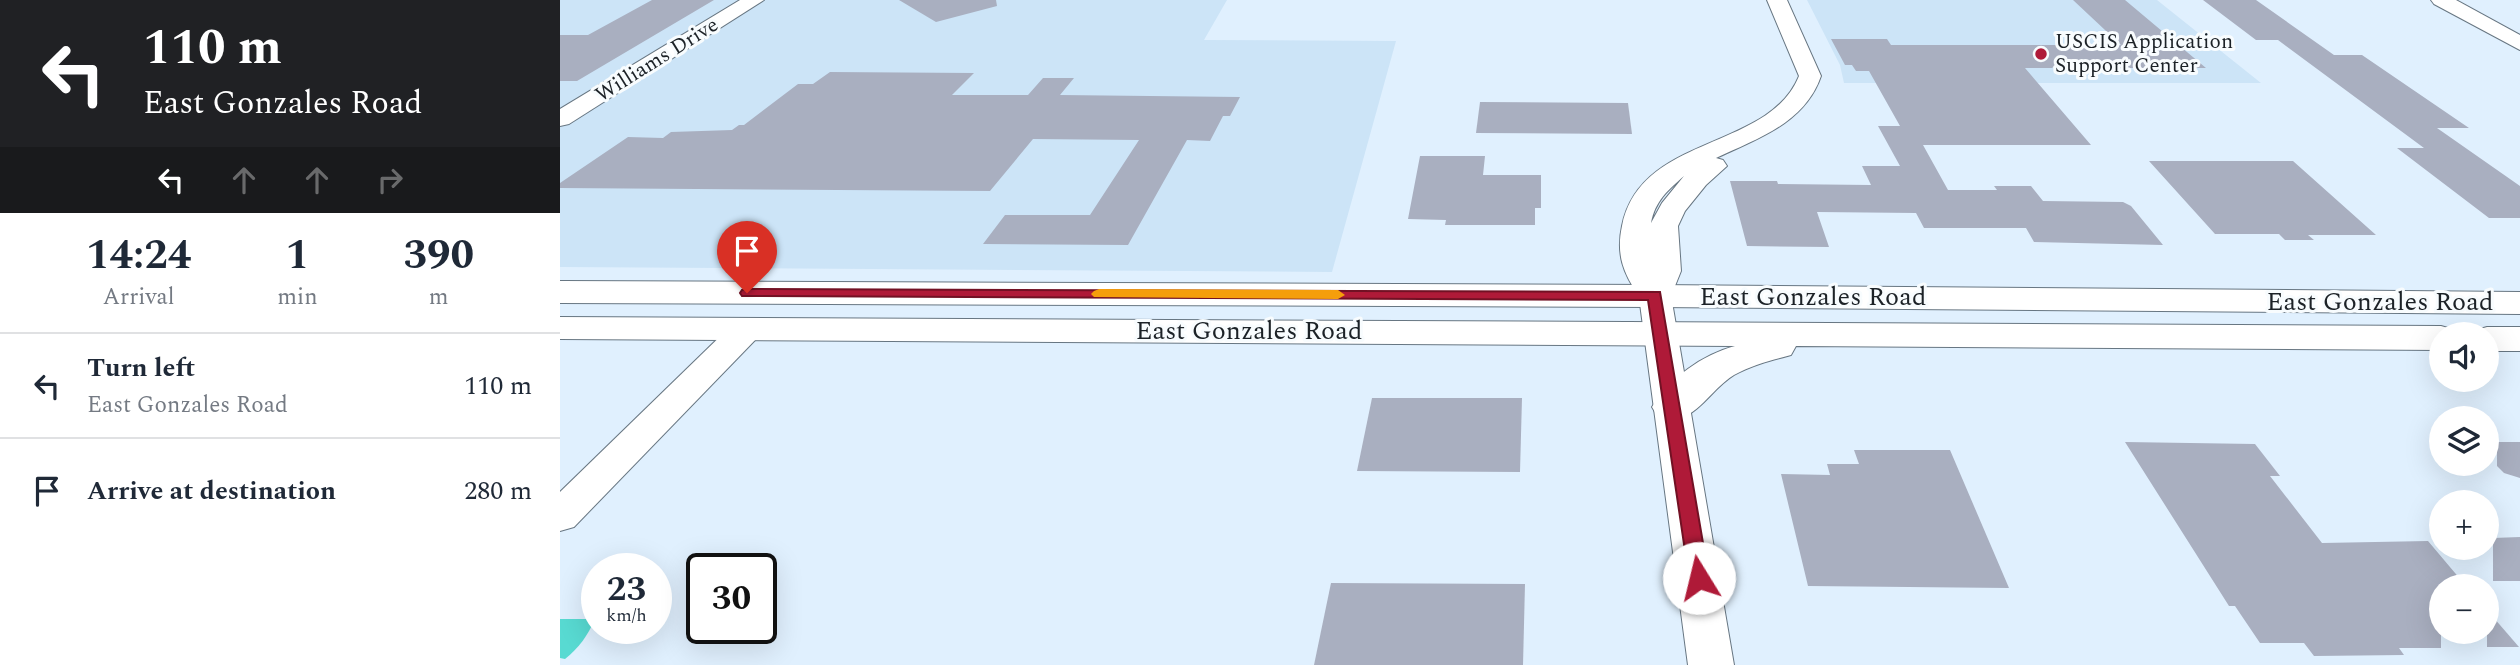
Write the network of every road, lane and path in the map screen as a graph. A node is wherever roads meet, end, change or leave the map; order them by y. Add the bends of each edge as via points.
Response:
1 (754, 0) edge
2 (1777, 0) edge
3 (1796, 0) edge
4 (2441, 0) edge
5 (2520, 44) edge
6 (560, 99) edge
7 (592, 99) junction
8 (560, 119) edge
9 (560, 292) edge
10 (2520, 303) edge
11 (1658, 314) junction
12 (560, 328) edge
13 (747, 329) junction
14 (1828, 334) junction
15 (2429, 338) edge
16 (2499, 338) edge
17 (2520, 339) edge
18 (1673, 407) junction
19 (560, 516) edge
20 (1712, 665) edge

1 - 7 street, Williams Drive
2 - 11 street via 1810,76 1788,110 1693,159 1654,188 1641,204 1634,233 1635,269
3 - 11 street via 1830,76 1822,102 1791,130 1712,167 1683,194 1664,226 1666,271
4 - 5 street
6 - 7 street
7 - 8 street, Williams Drive
9 - 11 main road, East Gonzales Road
10 - 11 main road, East Gonzales Road
11 - 13 main road, East Gonzales Road
11 - 14 main road, East Gonzales Road
11 - 18 street
12 - 13 main road, East Gonzales Road
13 - 19 street
14 - 15 main road, East Gonzales Road
14 - 18 main road via 1724,362 1705,374
16 - 17 main road, East Gonzales Road
18 - 20 street

